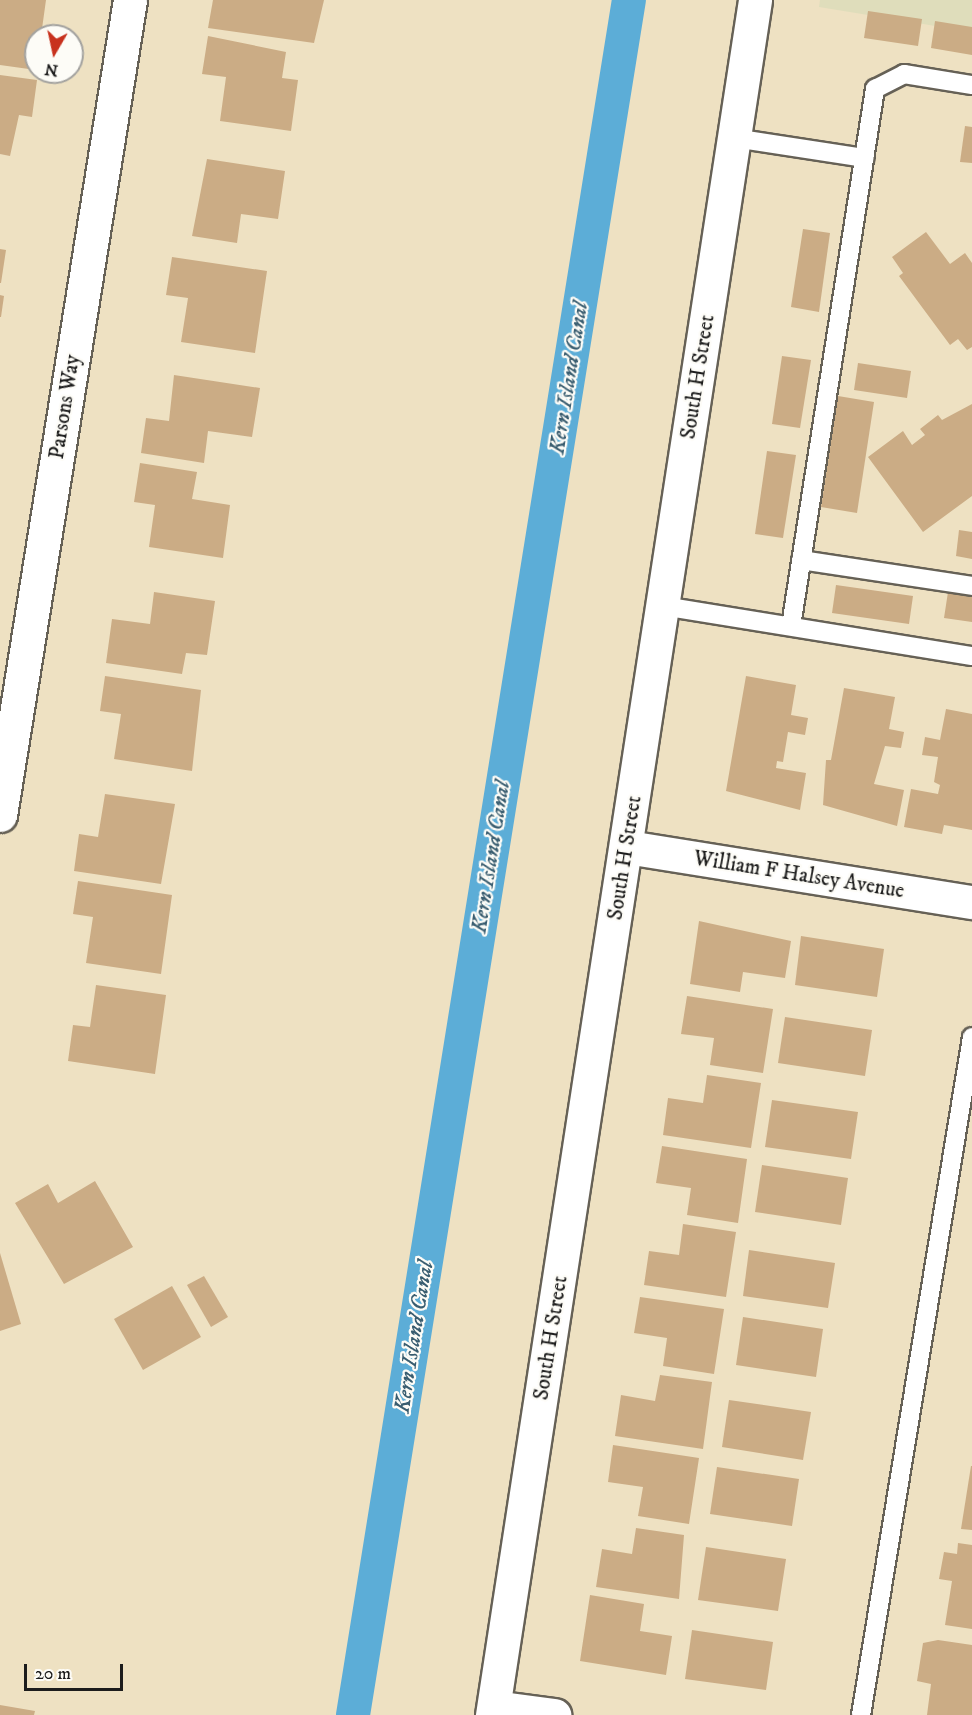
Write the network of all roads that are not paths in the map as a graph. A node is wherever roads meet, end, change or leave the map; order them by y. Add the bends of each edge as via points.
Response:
1 (130, 0) edge
2 (755, 0) edge
3 (972, 85) edge
4 (734, 138) junction
5 (864, 158) junction
6 (801, 560) junction
7 (972, 586) edge
8 (663, 606) junction
9 (791, 626) junction
10 (972, 656) edge
11 (0, 815) edge
12 (627, 847) junction
13 (972, 902) edge
14 (972, 1037) edge
15 (493, 1711) edge
16 (554, 1715) edge
17 (861, 1715) edge

1 - 11 street, Parsons Way
2 - 4 street, South H Street
3 - 5 lane via 904,74 875,89
4 - 5 lane
4 - 8 street, South H Street
5 - 6 lane
6 - 7 lane
6 - 9 lane
8 - 9 lane
8 - 12 street, South H Street
9 - 10 lane
12 - 13 street, William F Halsey Avenue
12 - 15 street, South H Street
14 - 17 lane
15 - 16 street

